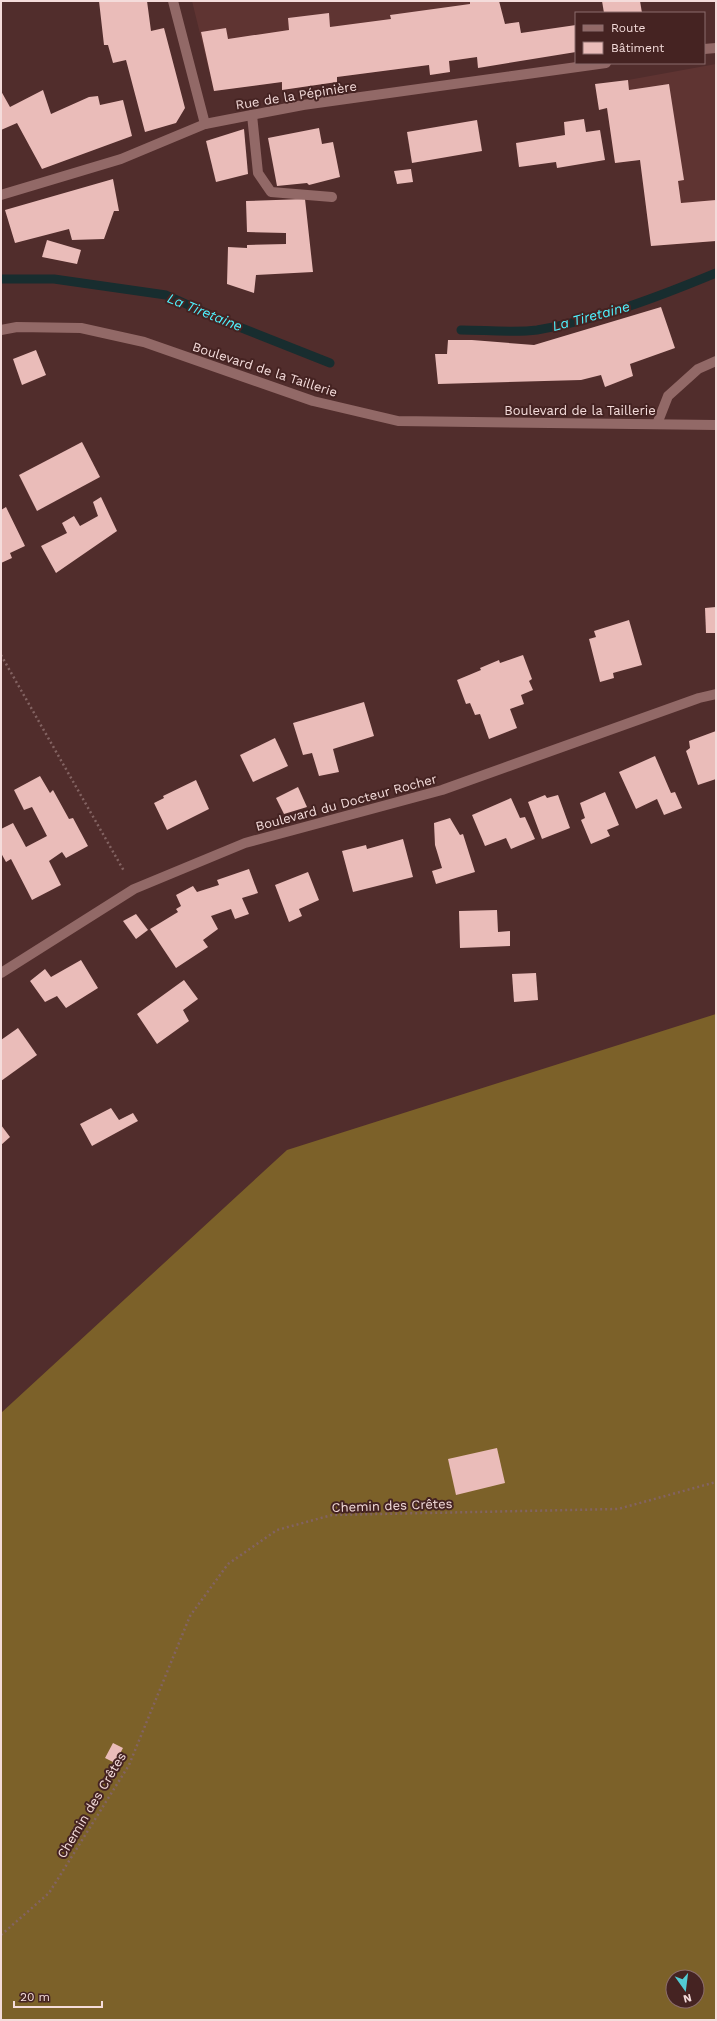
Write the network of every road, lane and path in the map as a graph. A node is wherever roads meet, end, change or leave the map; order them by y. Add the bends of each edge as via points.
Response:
1 (173, 1) edge
2 (716, 48) edge
3 (705, 49) edge
4 (599, 64) edge
5 (252, 115) junction
6 (205, 124) junction
7 (1, 195) edge
8 (332, 196) dead end
9 (1, 330) edge
10 (716, 361) edge
11 (657, 424) junction
12 (716, 425) edge
13 (1, 655) edge
14 (716, 694) edge
15 (134, 889) junction
16 (1, 973) edge
17 (716, 1482) edge
18 (1, 1934) edge

1 - 6 street
2 - 3 street
4 - 5 street, Rue de la Pépinière via 303,105
5 - 6 street, Rue de la Pépinière
5 - 8 street via 258,173 271,192
6 - 7 street, Rue de la Pépinière via 121,159
9 - 11 street, Boulevard de la Taillerie via 81,328 144,342 313,401 398,421
10 - 11 street via 698,369 668,396
11 - 12 street, Boulevard de la Taillerie
13 - 15 path
14 - 15 street, Boulevard du Docteur Rocher via 442,790 245,844
15 - 16 street, Boulevard du Docteur Rocher
17 - 18 path, Chemin des Crêtes via 618,1510 332,1515 277,1530 228,1564 190,1616 129,1765 49,1893

